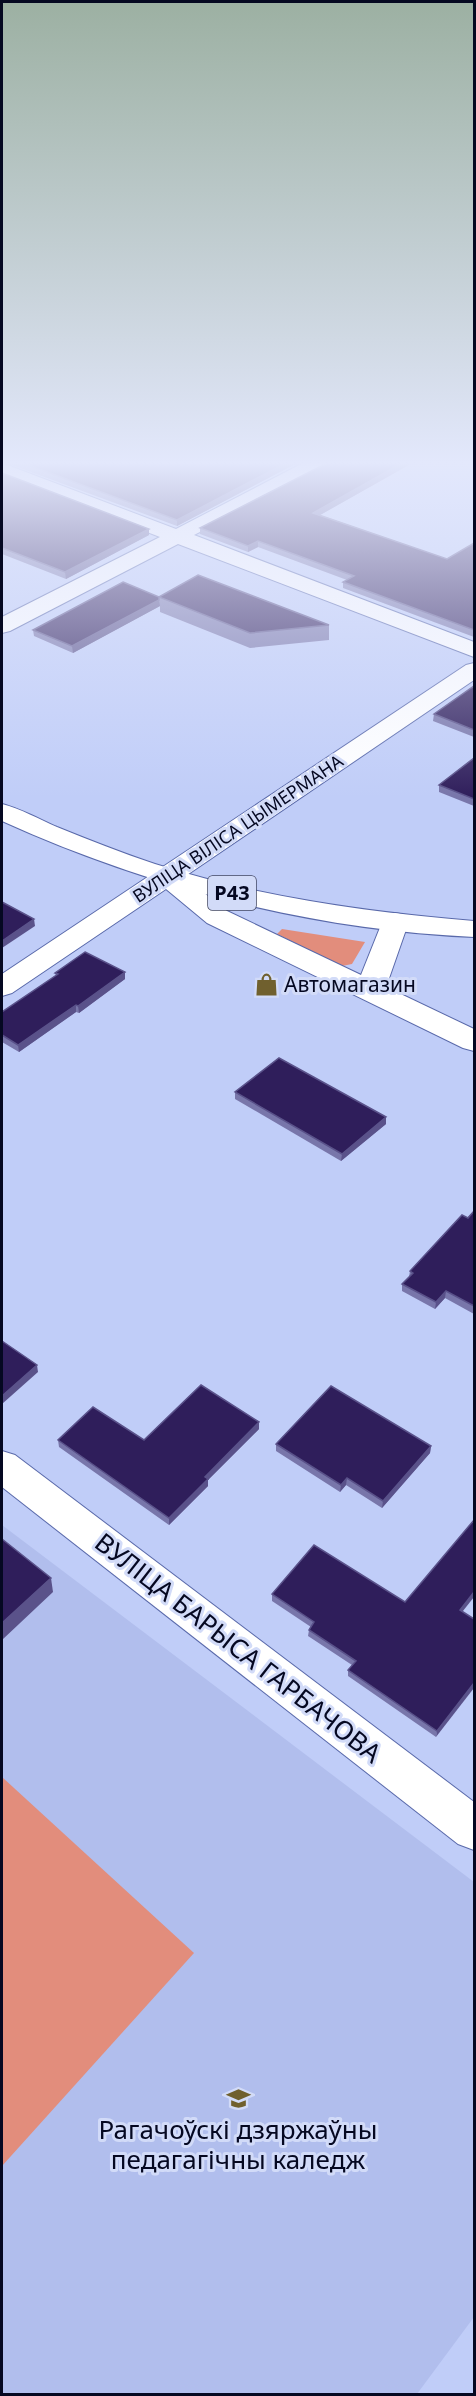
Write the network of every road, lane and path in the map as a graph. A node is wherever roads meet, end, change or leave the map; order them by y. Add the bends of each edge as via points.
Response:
1 (102, 574) edge
2 (274, 574) edge
3 (2, 626) edge
4 (474, 650) edge
5 (474, 670) edge
6 (2, 813) edge
7 (167, 876) junction
8 (395, 921) junction
9 (474, 929) edge
10 (2, 987) edge
11 (370, 990) junction
12 (474, 1041) edge
13 (2, 1466) edge
14 (474, 1829) edge

1 - 3 street
2 - 4 street
5 - 7 street, ВУЛІЦА ВІЛІСА ЦЫМЕРМАНА
6 - 7 street, Р43
7 - 8 street, Р43 via 246,896
7 - 10 street, ВУЛІЦА ВІЛІСА ЦЫМЕРМАНА
7 - 11 street via 217,917
8 - 9 street, Р43
8 - 11 street
11 - 12 street
13 - 14 street, ВУЛІЦА БАРЫСА ГАРБАЧОВА

